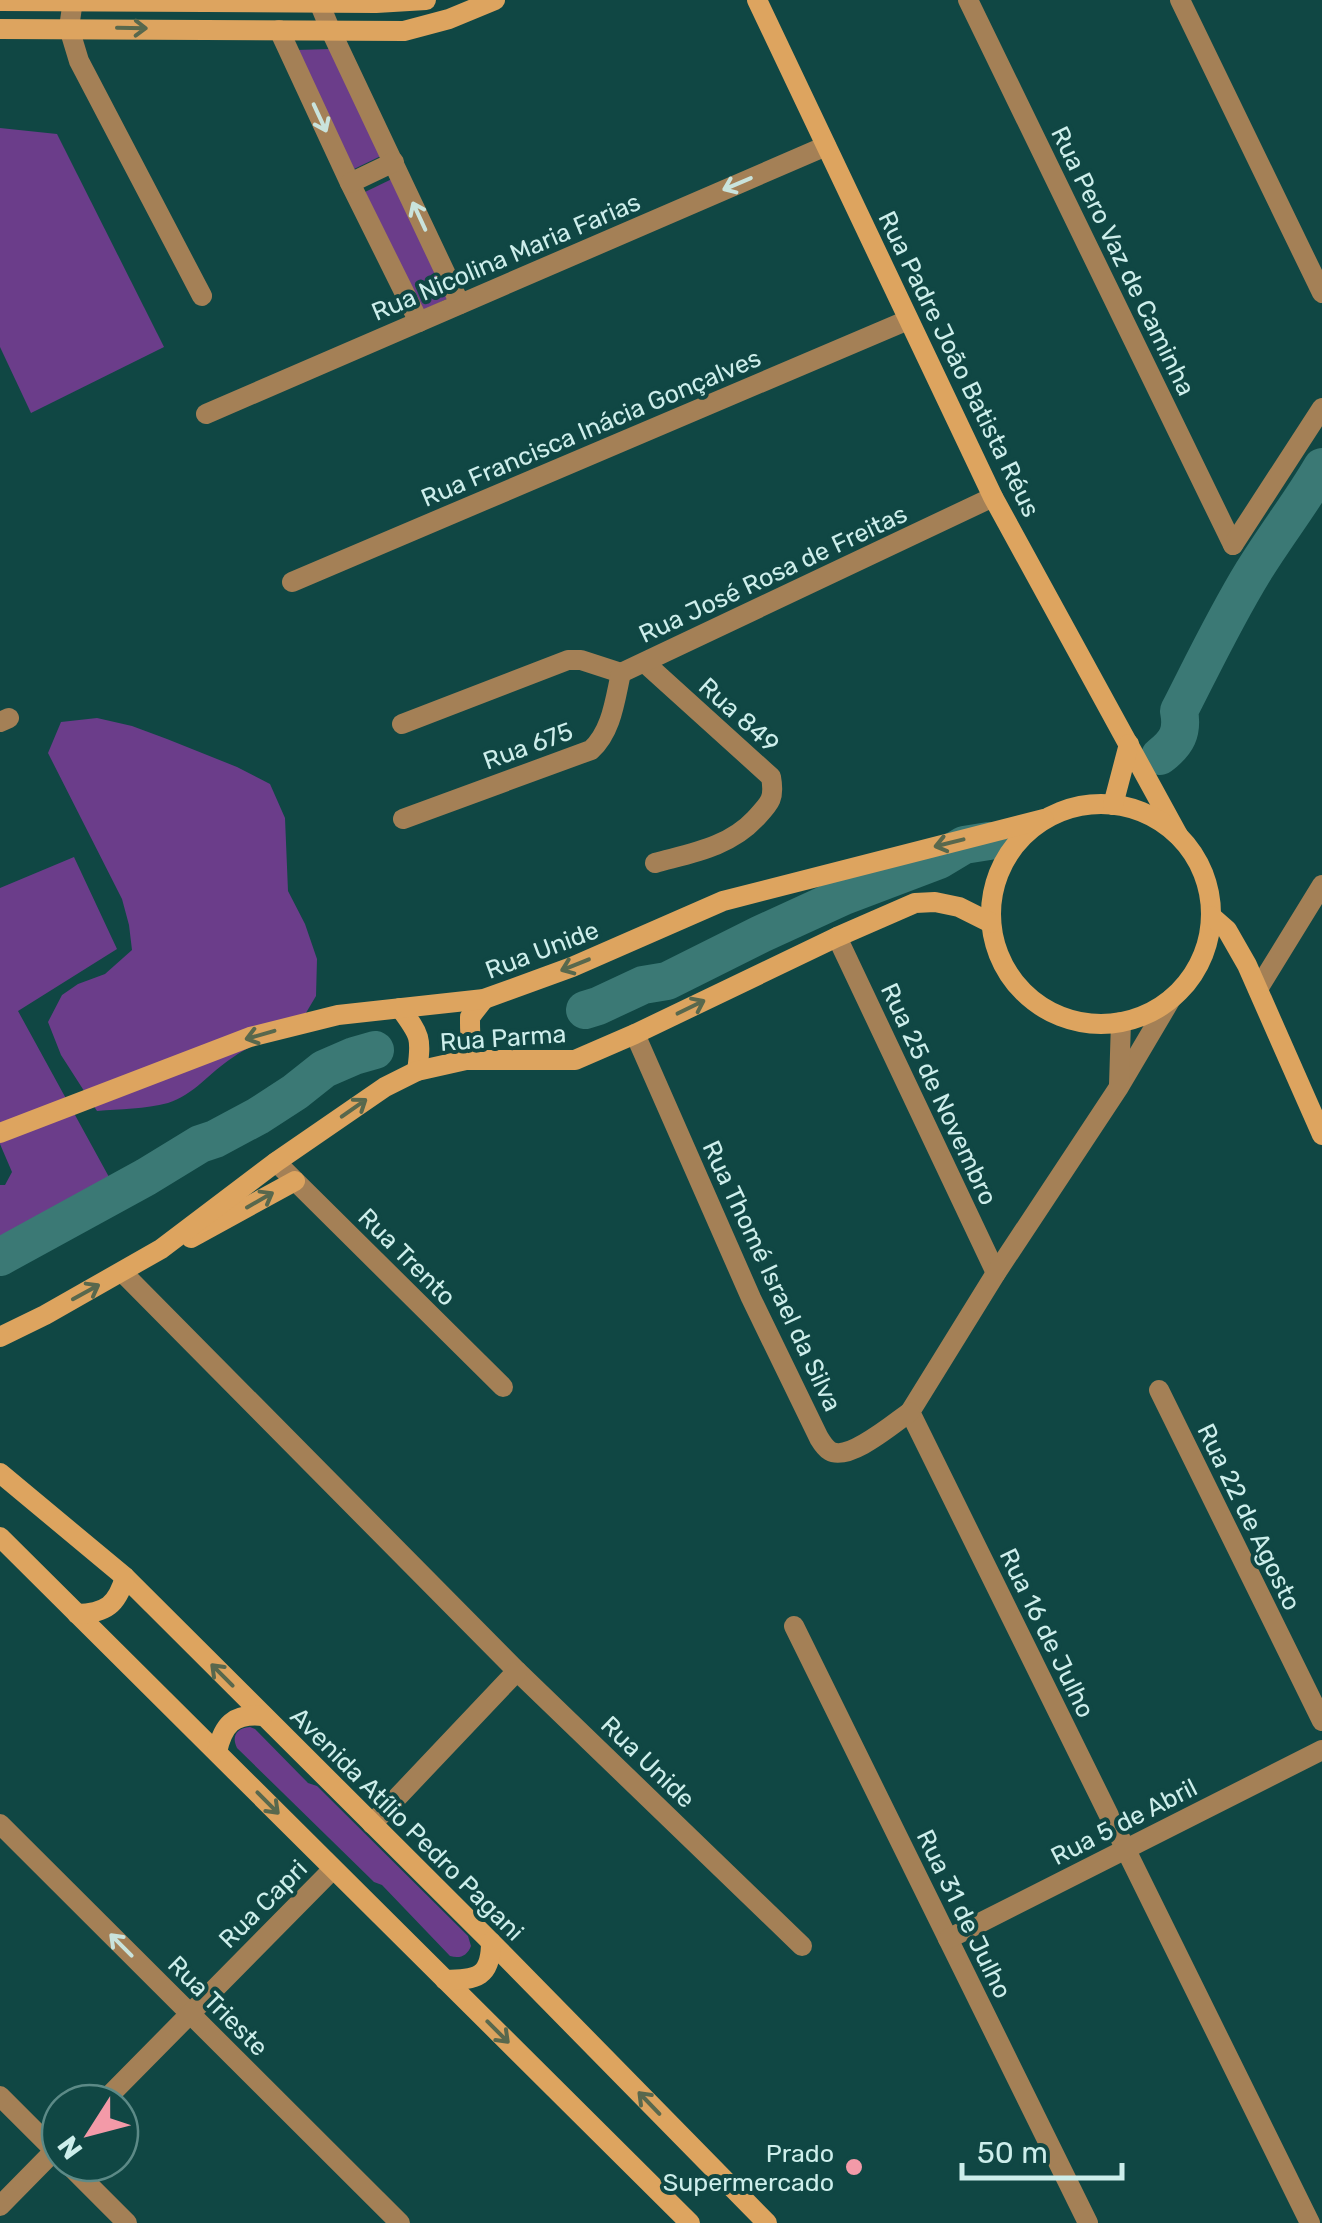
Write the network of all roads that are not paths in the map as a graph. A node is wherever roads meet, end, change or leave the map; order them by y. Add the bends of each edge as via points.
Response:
1 (426, 0) edge
2 (495, 0) edge
3 (756, 0) edge
4 (968, 0) edge
5 (1180, 0) edge
6 (74, 1) edge
7 (319, 1) edge
8 (0, 2) edge
9 (69, 28) junction
10 (0, 29) edge
11 (279, 30) junction
12 (330, 30) junction
13 (826, 146) junction
14 (394, 162) junction
15 (350, 183) junction
16 (1322, 293) edge
17 (202, 296) dead end
18 (460, 304) junction
19 (908, 320) junction
20 (419, 322) junction
21 (1322, 408) edge
22 (206, 414) dead end
23 (994, 498) junction
24 (292, 582) dead end
25 (644, 662) junction
26 (621, 673) junction
27 (402, 724) dead end
28 (1129, 744) junction
29 (1114, 804) junction
30 (1044, 818) junction
31 (404, 819) dead end
32 (1178, 835) junction
33 (654, 863) dead end
34 (1322, 885) edge
35 (1211, 916) junction
36 (991, 923) junction
37 (836, 937) junction
38 (1202, 958) junction
39 (1247, 965) junction
40 (1258, 989) junction
41 (484, 999) junction
42 (1171, 999) junction
43 (400, 1008) junction
44 (1121, 1022) junction
45 (635, 1034) junction
46 (481, 1060) junction
47 (417, 1071) junction
48 (1119, 1086) junction
49 (0, 1132) edge
50 (1322, 1135) edge
51 (276, 1162) junction
52 (295, 1180) junction
53 (161, 1249) junction
54 (122, 1272) junction
55 (996, 1273) junction
56 (0, 1337) edge
57 (504, 1387) dead end
58 (1158, 1390) dead end
59 (910, 1412) junction
60 (0, 1473) edge
61 (0, 1537) edge
62 (126, 1577) junction
63 (77, 1614) junction
64 (794, 1626) dead end
65 (517, 1670) junction
66 (263, 1716) junction
67 (1322, 1720) edge
68 (1322, 1750) edge
69 (217, 1752) junction
70 (0, 1824) edge
71 (372, 1824) junction
72 (1126, 1849) junction
73 (334, 1869) junction
74 (948, 1939) junction
75 (492, 1942) junction
76 (802, 1946) dead end
77 (445, 1980) junction
78 (190, 2014) junction
79 (122, 2083) edge
80 (0, 2096) edge
81 (40, 2135) edge
82 (40, 2171) edge
83 (642, 2175) junction
84 (88, 2183) edge
85 (0, 2206) edge
86 (127, 2223) edge
87 (400, 2223) edge
88 (690, 2223) edge
89 (706, 2223) edge
90 (765, 2223) edge
91 (1088, 2223) edge
92 (1310, 2223) edge

1 - 7 main road
2 - 12 main road via 404,31
3 - 13 main road, Rua Padre João Batista Réus
4 - 21 street, Rua Pero Vaz de Caminha via 1234,545
5 - 16 street
6 - 7 main road
6 - 8 main road
6 - 9 street
7 - 12 street
9 - 10 main road
9 -> 11 main road
9 - 17 street via 79,62
11 - 12 main road
11 -> 15 street
12 - 14 street
13 -> 18 street, Rua Nicolina Maria Farias
13 - 19 main road, Rua Padre João Batista Réus
14 - 15 street
18 -> 14 street
15 - 20 street
18 - 20 street, Rua Nicolina Maria Farias
19 - 23 main road, Rua Padre João Batista Réus
19 - 24 street, Rua Francisca Inácia Gonçalves
20 - 22 street, Rua Nicolina Maria Farias
23 - 25 street, Rua José Rosa de Freitas
23 - 28 main road, Rua Padre João Batista Réus
25 - 26 street, Rua José Rosa de Freitas
25 - 33 street, Rua 849 via 770,777 774,792 758,816 730,838
26 - 27 street, Rua José Rosa de Freitas via 568,660
26 - 31 street, Rua 675 via 608,726 591,750
28 - 29 main road
28 - 32 main road, Rua Padre João Batista Réus
29 - 30 main road via 1078,806
29 - 32 main road
30 - 36 main road via 1003,863
30 -> 41 main road, Rua Unide via 723,901
32 - 35 main road via 1204,878
34 - 40 street
35 - 38 main road
35 - 39 main road
36 - 37 main road, Rua Parma via 958,907 916,903
36 - 44 main road via 1005,967 1032,1000 1065,1018
45 -> 37 main road, Rua Parma
37 - 55 street, Rua 25 de Novembro
38 - 39 main road
38 - 42 main road
39 - 40 main road
40 - 50 main road
41 - 43 main road, Rua Unide
41 - 46 main road via 470,1017
42 - 44 main road
42 - 48 street
43 - 47 main road via 420,1045
43 -> 49 main road, Rua Unide via 338,1014 250,1038
44 - 48 street
45 - 46 main road, Rua Parma via 574,1060
45 - 59 street, Rua Thomé Israel da Silva via 818,1438 842,1454
46 - 47 main road, Rua Parma
51 -> 47 main road, Rua Parma
48 - 55 street
51 - 52 street, Rua Trento
51 - 53 main road, Rua Parma
53 -> 52 main road
52 - 57 street, Rua Trento
53 - 54 main road, Rua Parma
56 -> 54 main road, Rua Parma
54 - 65 street, Rua Unide
55 - 59 street
58 - 67 street, Rua 22 de Agosto
59 - 72 street, Rua 16 de Julho
60 - 62 main road, Avenida Atílio Pedro Pagani
61 - 63 main road
62 - 63 main road via 110,1606
66 -> 62 main road, Avenida Atílio Pedro Pagani
63 - 69 main road
64 - 74 street, Rua 31 de Julho
65 - 71 street
65 - 76 street, Rua Unide
66 - 69 main road via 250,1714 227,1726
66 - 71 main road, Avenida Atílio Pedro Pagani
68 - 72 street, Rua 5 de Abril
69 -> 73 main road
78 -> 70 street, Rua Trieste
71 - 75 main road, Avenida Atílio Pedro Pagani
72 - 74 street, Rua 5 de Abril
72 - 92 street, Rua 16 de Julho
73 - 77 main road
73 - 78 street, Rua Capri
74 - 91 street, Rua 31 de Julho
75 - 77 main road via 491,1960 478,1976
90 -> 75 main road, Avenida Atílio Pedro Pagani
77 -> 83 main road
78 - 79 street, Rua Capri
78 - 87 street, Rua Trieste
80 - 81 street
82 - 85 street
83 - 88 main road
83 - 89 main road
84 - 86 street

